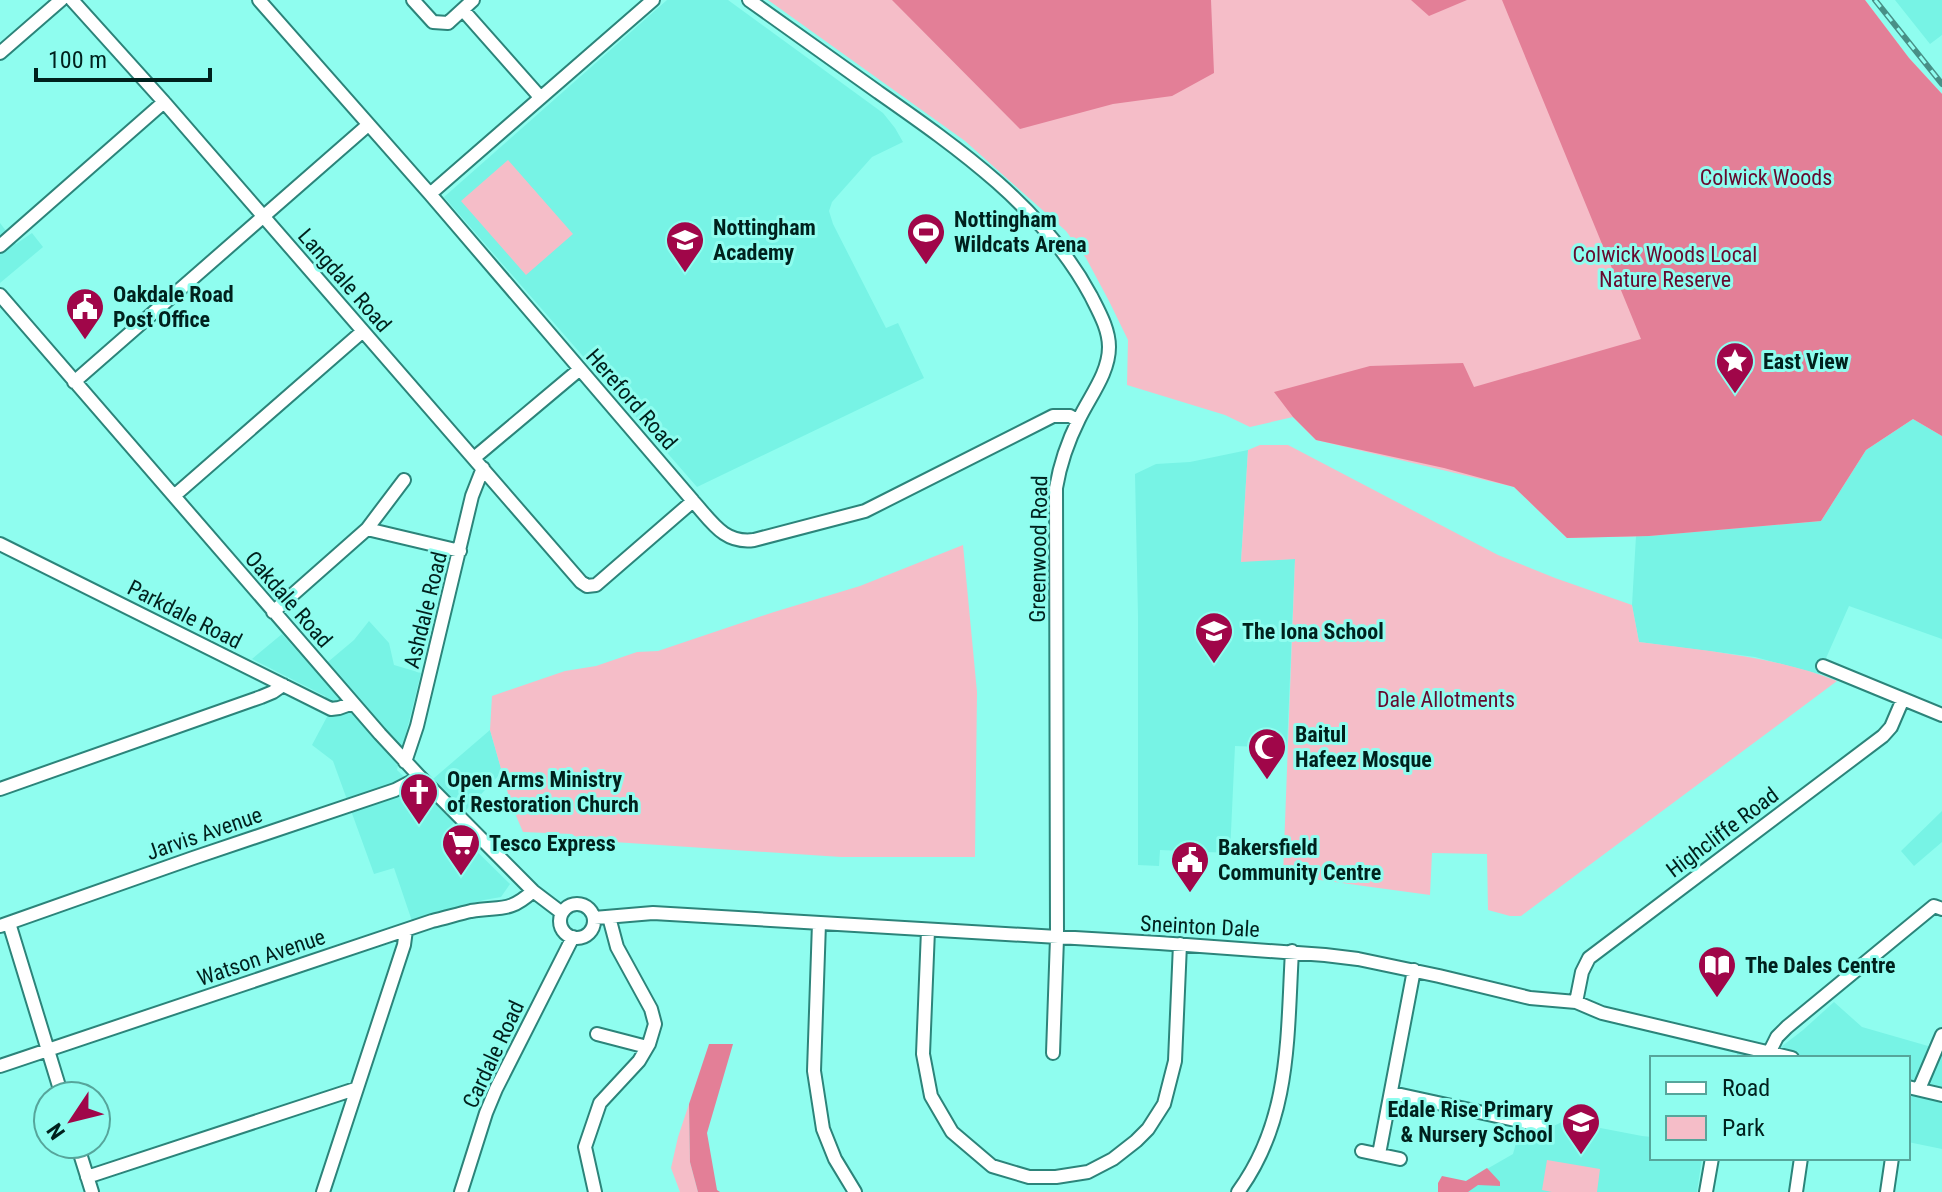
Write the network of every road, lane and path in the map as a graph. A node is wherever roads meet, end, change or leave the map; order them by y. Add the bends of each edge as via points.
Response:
1 (61, 0) edge
2 (72, 0) edge
3 (259, 0) edge
4 (413, 0) edge
5 (473, 0) edge
6 (653, 0) edge
7 (749, 0) edge
8 (463, 10) junction
9 (0, 53) edge
10 (540, 97) junction
11 (164, 102) junction
12 (368, 125) junction
13 (430, 194) junction
14 (263, 216) junction
15 (0, 246) edge
16 (0, 295) edge
17 (363, 331) junction
18 (580, 369) junction
19 (74, 382) junction
20 (1078, 421) junction
21 (474, 458) junction
22 (483, 468) junction
23 (404, 480) dead end
24 (174, 496) junction
25 (693, 501) junction
26 (367, 529) junction
27 (0, 544) edge
28 (460, 551) junction
29 (273, 612) junction
30 (1823, 666) dead end
31 (283, 685) junction
32 (1903, 699) junction
33 (353, 703) junction
34 (1942, 715) edge
35 (405, 762) junction
36 (420, 777) junction
37 (0, 789) edge
38 (533, 891) junction
39 (1942, 909) edge
40 (562, 913) junction
41 (609, 917) junction
42 (594, 918) junction
43 (819, 923) junction
44 (4, 925) edge
45 (406, 930) junction
46 (928, 930) junction
47 (573, 937) junction
48 (1057, 938) junction
49 (1180, 944) junction
50 (1292, 951) junction
51 (1414, 970) junction
52 (1576, 1002) junction
53 (597, 1034) dead end
54 (1942, 1035) edge
55 (1732, 1044) junction
56 (647, 1047) junction
57 (48, 1050) junction
58 (1053, 1053) dead end
59 (1769, 1053) junction
60 (1729, 1056) edge
61 (1783, 1056) edge
62 (0, 1066) edge
63 (57, 1080) edge
64 (1913, 1088) edge
65 (355, 1089) junction
66 (1392, 1093) junction
67 (1942, 1095) edge
68 (1543, 1126) dead end
69 (1362, 1151) dead end
70 (1379, 1154) junction
71 (1400, 1159) dead end
72 (82, 1160) edge
73 (1712, 1160) edge
74 (1801, 1160) edge
75 (1892, 1160) edge
76 (87, 1177) junction
77 (1029, 1177) junction
78 (92, 1192) edge
79 (323, 1192) edge
80 (461, 1192) edge
81 (595, 1192) edge
82 (855, 1192) edge
83 (1027, 1192) edge
84 (1238, 1192) edge
85 (1706, 1192) edge
86 (1796, 1192) edge
87 (1887, 1192) edge

1 - 9 street
2 - 11 street, Langdale Road
3 - 12 street, Hereford Road
4 - 8 street via 433,22 448,23
5 - 8 street
6 - 10 street
7 - 20 street, Greenwood Road via 962,152 1058,246 1088,290 1108,336 1106,368
8 - 10 street
10 - 13 street
11 - 14 street, Langdale Road
11 - 15 street
12 - 13 street, Hereford Road
12 - 14 street
13 - 18 street, Hereford Road
14 - 17 street, Langdale Road
14 - 19 street
16 - 19 street, Oakdale Road
17 - 21 street, Langdale Road
17 - 24 street
18 - 21 street
18 - 25 street, Hereford Road
19 - 24 street, Oakdale Road
20 - 25 street, Hereford Road via 1053,416 865,511 754,540 729,538
20 - 48 street, Greenwood Road via 1059,467 1055,500
21 - 22 street, Langdale Road
22 - 25 street, Langdale Road via 587,586 596,585
22 - 28 street, Ashdale Road
23 - 26 street
24 - 29 street, Oakdale Road
26 - 28 street
26 - 29 street
27 - 31 street, Parkdale Road
28 - 35 street, Ashdale Road
29 - 33 street, Oakdale Road
30 - 32 street
31 - 33 street, Parkdale Road via 331,709
31 - 37 street
32 - 34 street
32 - 52 street, Highcliffe Road via 1883,736 1589,958
33 - 35 street, Oakdale Road
35 - 36 street, Oakdale Road
36 - 38 street, Oakdale Road
36 - 44 street, Jarvis Avenue
38 - 40 street, Oakdale Road
38 - 45 street, Watson Avenue via 508,908 466,912
39 - 59 street via 1934,906 1800,1017 1777,1037
40 - 42 street, Sneinton Dale via 580,904
40 - 47 street via 561,925
41 - 42 street, Sneinton Dale
41 - 43 street, Sneinton Dale via 653,913
41 - 56 street via 617,947 651,1009 655,1024
42 - 47 street via 591,931
43 - 46 street, Sneinton Dale
43 - 82 street via 814,1071 823,1129
44 - 57 street
45 - 57 street, Watson Avenue
45 - 65 street
46 - 48 street, Sneinton Dale
46 - 77 street via 923,1054 931,1096 952,1132 992,1166
47 - 80 street, Cardale Road via 496,1089
48 - 49 street, Sneinton Dale
48 - 58 street, Greenwood Road
49 - 50 street, Sneinton Dale
49 - 77 street via 1175,1061 1164,1104 1148,1129 1088,1172
50 - 51 street, Sneinton Dale
50 - 84 street via 1286,1068 1274,1121 1254,1170
51 - 52 street, Sneinton Dale via 1530,998
51 - 66 street
52 - 55 street, Sneinton Dale via 1593,1011
53 - 56 street
54 - 64 street
55 - 59 street, Sneinton Dale
55 - 60 street
56 - 81 street via 600,1103 585,1147
57 - 62 street, Watson Avenue
57 - 63 street
59 - 61 street, Sneinton Dale
64 - 67 street
65 - 76 street
65 - 79 street
66 - 68 street via 1526,1127
66 - 70 street
69 - 70 street
70 - 71 street
72 - 76 street
73 - 85 street
74 - 86 street
75 - 87 street
76 - 78 street
77 - 83 street

